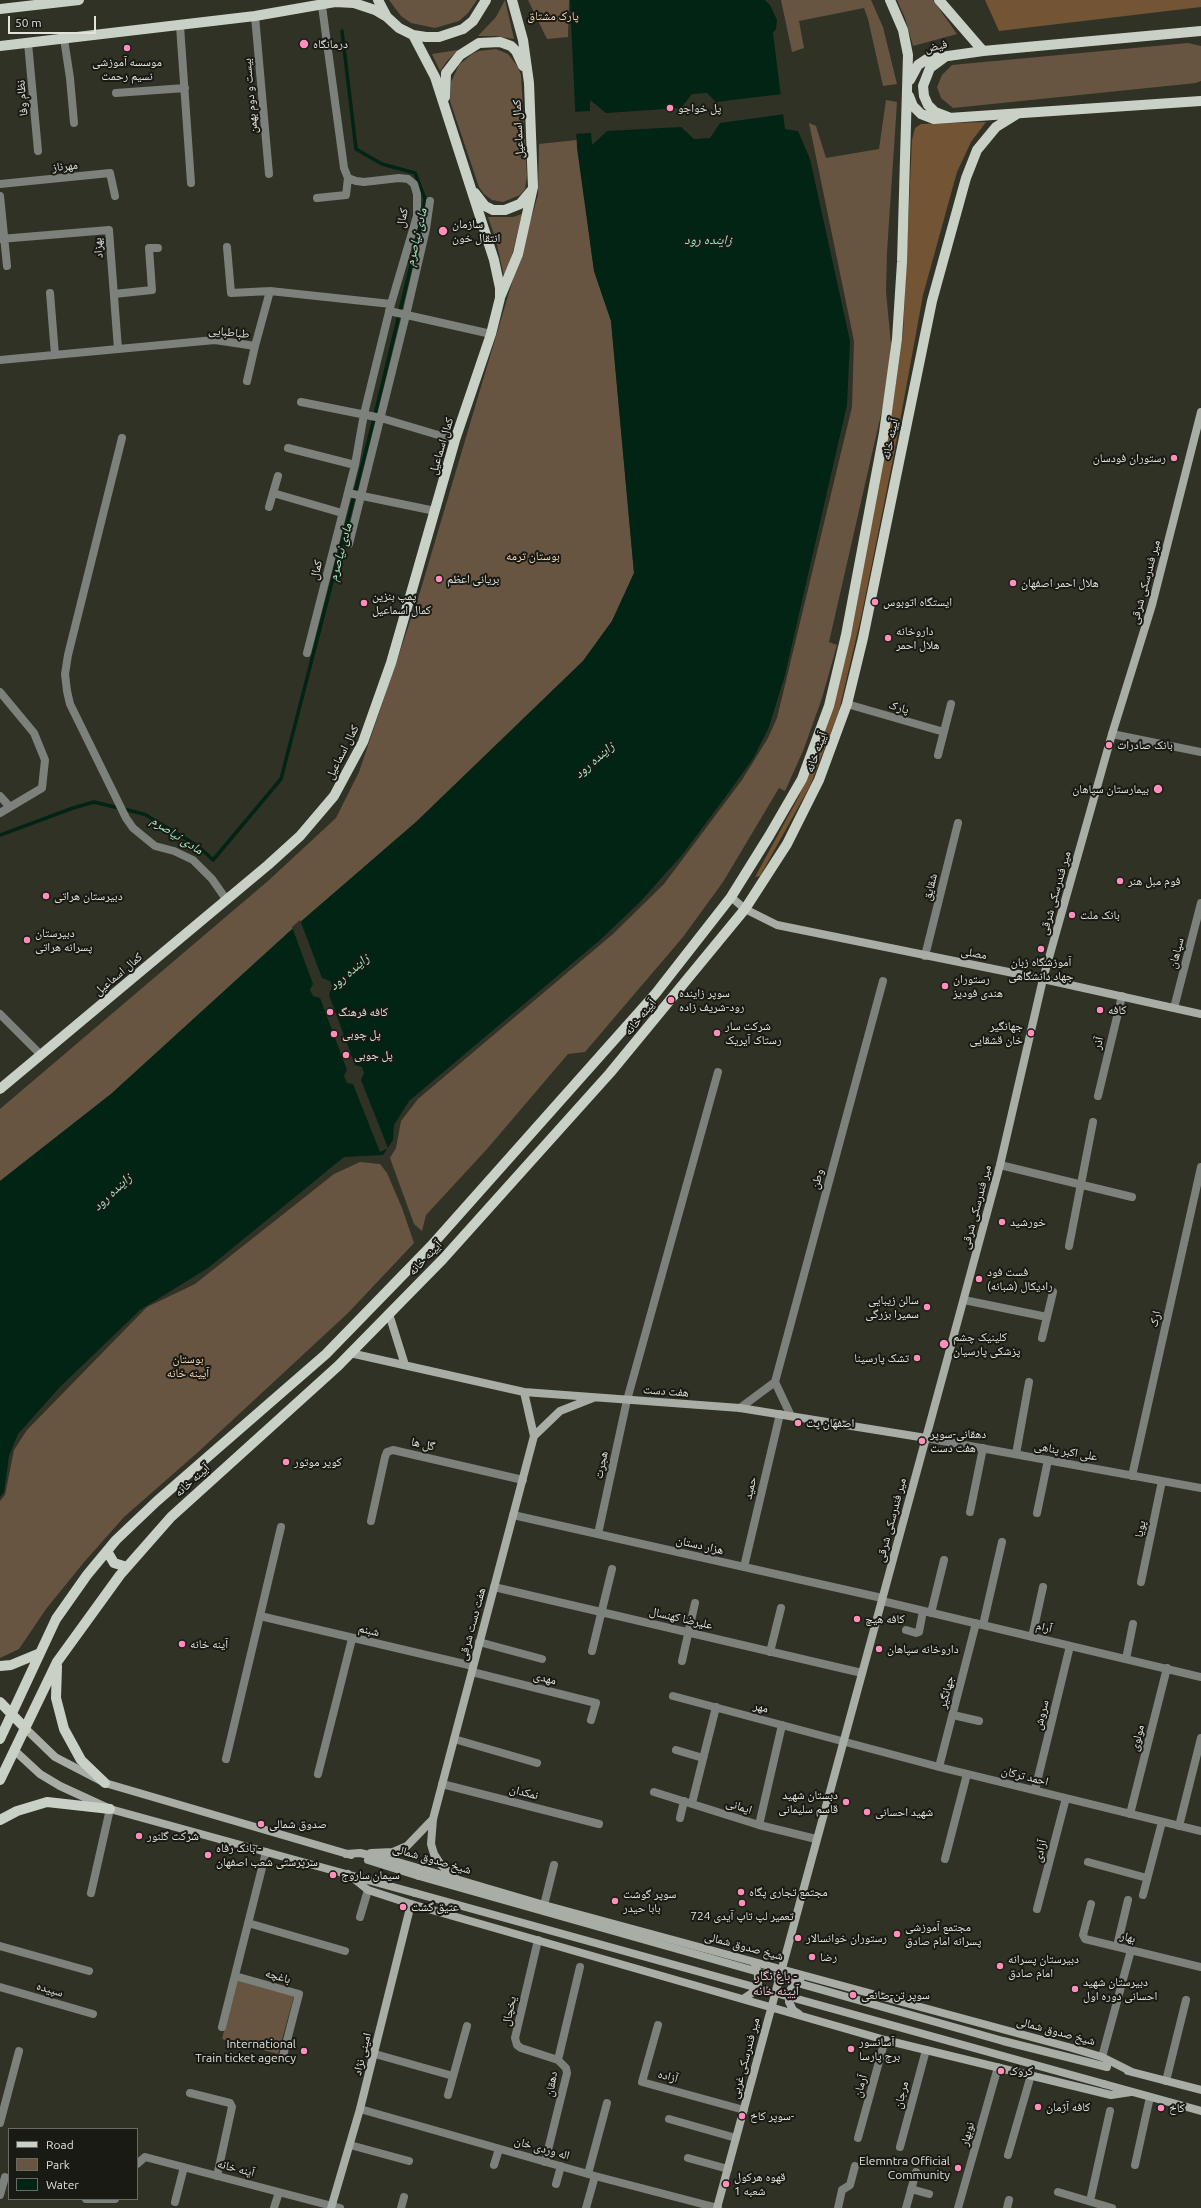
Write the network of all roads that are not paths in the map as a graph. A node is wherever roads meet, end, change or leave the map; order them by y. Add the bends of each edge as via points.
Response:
1 (79, 0) edge
2 (378, 0) edge
3 (486, 0) edge
4 (512, 0) edge
5 (890, 0) edge
6 (939, 0) edge
7 (337, 1) edge
8 (322, 6) junction
9 (0, 9) edge
10 (255, 16) junction
11 (387, 17) junction
12 (180, 26) junction
13 (1201, 31) edge
14 (1188, 32) junction
15 (413, 35) junction
16 (1201, 37) edge
17 (64, 39) junction
18 (28, 44) junction
19 (0, 46) edge
20 (983, 51) junction
21 (946, 56) junction
22 (528, 83) junction
23 (184, 88) junction
24 (908, 90) junction
25 (116, 93) dead end
26 (1198, 100) edge
27 (446, 111) junction
28 (1017, 114) junction
29 (953, 119) junction
30 (74, 123) dead end
31 (38, 151) dead end
32 (269, 174) dead end
33 (348, 178) junction
34 (466, 179) junction
35 (191, 183) dead end
36 (0, 184) edge
37 (534, 187) junction
38 (0, 196) edge
39 (115, 196) dead end
40 (317, 198) dead end
41 (430, 201) dead end
42 (2, 239) edge
43 (227, 247) dead end
44 (158, 248) dead end
45 (7, 266) dead end
46 (270, 291) junction
47 (50, 293) dead end
48 (114, 294) junction
49 (499, 301) junction
50 (390, 307) junction
51 (406, 315) junction
52 (491, 334) junction
53 (254, 346) junction
54 (118, 349) junction
55 (55, 355) junction
56 (0, 360) edge
57 (247, 381) dead end
58 (301, 402) dead end
59 (1201, 412) edge
60 (364, 414) junction
61 (381, 418) junction
62 (1199, 431) edge
63 (122, 438) dead end
64 (455, 440) junction
65 (288, 448) dead end
66 (355, 465) junction
67 (278, 476) dead end
68 (273, 493) junction
69 (348, 493) junction
70 (362, 496) junction
71 (269, 507) dead end
72 (435, 511) junction
73 (342, 513) junction
74 (864, 543) junction
75 (349, 544) dead end
76 (882, 545) junction
77 (307, 653) dead end
78 (0, 692) edge
79 (847, 704) junction
80 (951, 704) dead end
81 (944, 732) junction
82 (1112, 734) junction
83 (1201, 752) edge
84 (938, 755) dead end
85 (0, 796) edge
86 (9, 806) junction
87 (0, 813) edge
88 (958, 823) dead end
89 (731, 897) junction
90 (226, 899) junction
91 (1201, 903) edge
92 (745, 909) junction
93 (925, 956) junction
94 (1043, 979) junction
95 (883, 981) dead end
96 (1122, 996) junction
97 (1174, 1008) junction
98 (0, 1014) edge
99 (1201, 1014) edge
100 (41, 1055) junction
101 (718, 1072) dead end
102 (4, 1086) edge
103 (0, 1094) edge
104 (1098, 1096) dead end
105 (1093, 1122) dead end
106 (1000, 1165) junction
107 (1201, 1167) edge
108 (1081, 1184) junction
109 (1132, 1197) dead end
110 (1069, 1246) dead end
111 (1053, 1292) dead end
112 (964, 1300) junction
113 (389, 1314) junction
114 (1047, 1317) junction
115 (1042, 1338) dead end
116 (350, 1353) junction
117 (405, 1365) junction
118 (775, 1382) junction
119 (1030, 1382) dead end
120 (524, 1392) junction
121 (595, 1397) junction
122 (627, 1400) junction
123 (740, 1408) junction
124 (780, 1414) junction
125 (791, 1416) junction
126 (534, 1436) junction
127 (926, 1438) junction
128 (983, 1448) junction
129 (1016, 1454) junction
130 (1048, 1460) junction
131 (1132, 1476) junction
132 (523, 1480) junction
133 (1162, 1481) junction
134 (1201, 1488) edge
135 (970, 1512) dead end
136 (1037, 1513) dead end
137 (513, 1515) junction
138 (370, 1521) dead end
139 (281, 1527) dead end
140 (598, 1534) junction
141 (1002, 1542) dead end
142 (107, 1551) junction
143 (944, 1560) dead end
144 (127, 1567) junction
145 (744, 1567) junction
146 (612, 1569) dead end
147 (1141, 1582) dead end
148 (494, 1587) junction
149 (1043, 1587) dead end
150 (882, 1600) junction
151 (696, 1603) dead end
152 (781, 1608) dead end
153 (602, 1612) junction
154 (927, 1612) junction
155 (260, 1616) junction
156 (980, 1624) junction
157 (1133, 1624) dead end
158 (906, 1630) dead end
159 (689, 1632) junction
160 (1032, 1637) junction
161 (352, 1639) junction
162 (480, 1642) junction
163 (1070, 1646) junction
164 (592, 1651) dead end
165 (770, 1652) junction
166 (40, 1653) junction
167 (542, 1659) dead end
168 (1126, 1659) junction
169 (682, 1661) dead end
170 (57, 1662) junction
171 (0, 1666) edge
172 (1166, 1668) junction
173 (472, 1669) junction
174 (862, 1673) junction
175 (1201, 1677) edge
176 (673, 1696) dead end
177 (0, 1702) edge
178 (716, 1707) junction
179 (12, 1715) junction
180 (953, 1715) junction
181 (592, 1720) dead end
182 (979, 1721) dead end
183 (782, 1725) junction
184 (26, 1729) junction
185 (0, 1737) edge
186 (1201, 1738) edge
187 (454, 1739) junction
188 (844, 1740) junction
189 (14, 1750) junction
190 (676, 1750) dead end
191 (703, 1758) junction
192 (226, 1759) dead end
193 (537, 1763) dead end
194 (940, 1767) junction
195 (318, 1774) dead end
196 (967, 1774) junction
197 (0, 1780) edge
198 (105, 1783) junction
199 (442, 1784) junction
200 (1035, 1790) junction
201 (654, 1792) dead end
202 (1066, 1798) junction
203 (688, 1802) junction
204 (110, 1809) junction
205 (1130, 1814) junction
206 (680, 1818) dead end
207 (433, 1819) junction
208 (0, 1820) edge
209 (1162, 1822) junction
210 (599, 1824) dead end
211 (759, 1825) junction
212 (1179, 1826) junction
213 (1201, 1831) edge
214 (816, 1839) junction
215 (266, 1852) junction
216 (346, 1854) junction
217 (360, 1854) junction
218 (945, 1859) dead end
219 (1088, 1862) dead end
220 (554, 1865) dead end
221 (348, 1874) junction
222 (1147, 1878) junction
223 (459, 1881) junction
224 (368, 1890) junction
225 (91, 1893) dead end
226 (1143, 1895) dead end
227 (1128, 1900) dead end
228 (411, 1904) junction
229 (1091, 1904) dead end
230 (544, 1905) junction
231 (1037, 1909) dead end
232 (360, 1917) dead end
233 (248, 1923) junction
234 (538, 1940) junction
235 (0, 1946) edge
236 (1117, 1946) junction
237 (1131, 1950) junction
238 (345, 1951) dead end
239 (1201, 1958) edge
240 (752, 1962) junction
241 (580, 1966) dead end
242 (1200, 1967) edge
243 (781, 1970) junction
244 (89, 1971) dead end
245 (235, 1976) junction
246 (808, 1977) junction
247 (0, 1987) edge
248 (743, 1999) junction
249 (1186, 2000) dead end
250 (771, 2007) junction
251 (93, 2014) dead end
252 (800, 2016) junction
253 (658, 2025) dead end
254 (467, 2026) dead end
255 (222, 2027) dead end
256 (886, 2040) junction
257 (926, 2050) junction
258 (19, 2051) dead end
259 (375, 2054) junction
260 (283, 2056) dead end
261 (1102, 2057) junction
262 (558, 2060) junction
263 (998, 2067) junction
264 (1132, 2072) junction
265 (1031, 2075) junction
266 (453, 2076) junction
267 (1166, 2081) junction
268 (1201, 2090) edge
269 (1131, 2092) junction
270 (190, 2093) dead end
271 (448, 2095) dead end
272 (1150, 2097) junction
273 (607, 2102) dead end
274 (360, 2109) junction
275 (744, 2110) junction
276 (1110, 2111) dead end
277 (1201, 2111) edge
278 (669, 2119) dead end
279 (0, 2123) edge
280 (736, 2138) junction
281 (858, 2138) dead end
282 (350, 2145) junction
283 (900, 2147) dead end
284 (499, 2148) junction
285 (138, 2154) edge
286 (1008, 2154) dead end
287 (145, 2157) junction
288 (688, 2158) dead end
289 (409, 2161) dead end
290 (545, 2162) junction
291 (138, 2163) edge
292 (494, 2165) dead end
293 (561, 2166) junction
294 (855, 2166) dead end
295 (1135, 2166) dead end
296 (184, 2167) junction
297 (728, 2169) junction
298 (916, 2172) dead end
299 (591, 2175) junction
300 (217, 2176) junction
301 (5, 2177) edge
302 (556, 2184) dead end
303 (911, 2190) junction
304 (278, 2192) junction
305 (1058, 2192) dead end
306 (929, 2194) dead end
307 (0, 2196) edge
308 (404, 2197) dead end
309 (106, 2200) edge
310 (1090, 2201) junction
311 (88, 2202) edge
312 (175, 2202) dead end
313 (334, 2207) edge
314 (1107, 2207) edge
315 (274, 2208) edge
316 (401, 2208) edge
317 (586, 2208) edge
318 (717, 2208) edge
319 (838, 2208) edge
320 (906, 2208) edge
321 (958, 2208) edge

1 - 9 main road
2 - 11 main road
3 - 15 main road via 473,21 457,32 439,37
4 - 22 main road, کمال اسماعیل via 523,40
5 - 24 main road via 903,30 908,55
6 - 20 main road
7 - 8 main road
7 - 11 main road via 354,3
8 - 10 main road
8 - 33 street via 344,168
10 - 12 main road
10 - 32 street, بیست و دوم بهمن
11 - 15 main road via 399,28
12 - 17 main road
12 - 23 street
13 - 14 main road, فیض
14 - 16 main road
14 - 20 main road, فیض
15 - 27 main road, کمال اسماعیل via 430,64
17 - 18 main road
17 - 30 street
18 - 19 main road
18 - 31 street, نظام وفا
20 - 21 main road, فیض
21 - 24 main road, فیض via 927,59 918,65 911,77
21 - 29 main road via 930,68 923,86 924,96 935,112
22 - 27 main road via 520,58 511,46 500,42 479,43 460,55 446,73
22 - 37 main road, کمال اسماعیل
23 - 25 street
23 - 35 street
24 - 29 main road via 910,100 921,114 934,119
24 - 74 main road, آیینه خانه via 897,339 884,433
26 - 28 main road
27 - 34 main road, کمال اسماعیل
28 - 29 main road
28 - 76 main road, آیینه خانه via 996,127 977,150 966,178 932,300
33 - 40 street via 346,196
33 - 50 street, کمال via 364,182 399,178 408,179 414,184 417,194 417,216
34 - 37 main road via 479,200 493,210 505,210 520,204
34 - 49 main road, کمال اسماعیل via 494,260 500,288
36 - 39 street, مهرناز via 110,173
37 - 49 main road, کمال اسماعیل via 518,254
38 - 42 street
41 - 51 street
42 - 45 street
42 - 48 street, بهزاد via 109,230
43 - 46 street via 231,293
44 - 48 street via 149,248 152,290
46 - 50 street
46 - 53 street, طباطبایی
47 - 55 street
48 - 54 street, بهزاد
49 - 52 main road, کمال اسماعیل
50 - 51 street
50 - 60 street, کمال
51 - 52 street
51 - 61 street
52 - 64 main road, کمال اسماعیل
53 - 54 street, طباطبایی via 215,340
53 - 57 street
54 - 55 street, طباطبایی
55 - 56 street, طباطبایی
58 - 60 street
59 - 62 main road, میر فندرسکی شرقی
60 - 61 street
60 - 66 street, کمال
61 - 64 street
61 - 70 street
62 - 82 main road, میر فندرسکی شرقی via 1152,605
63 - 90 street via 68,655 65,674 70,704 133,828 155,846 193,860 212,879
64 - 72 main road, کمال اسماعیل
65 - 66 street
66 - 69 street, کمال
67 - 68 street
68 - 71 street
68 - 73 street
69 - 70 street
69 - 73 street, کمال
70 - 72 street
70 - 75 street
72 - 90 main road, کمال اسماعیل via 377,706 347,775 319,815 300,836
73 - 77 street, کمال
74 - 76 main road
74 - 89 main road, آیینه خانه via 846,635 828,706 802,779
76 - 79 main road, آیینه خانه
78 - 86 street via 34,733 45,760 42,788
79 - 81 street, پارک
79 - 92 main road, آیینه خانه via 819,780 787,844
80 - 81 street
81 - 84 street
82 - 83 street
82 - 94 main road, میر فندرسکی شرقی
85 - 86 street
86 - 87 street
88 - 93 street, شقایق
89 - 92 main road, مصلی
89 - 142 main road, آیینه خانه via 656,994 431,1246 326,1354 157,1502
90 - 100 main road, کمال اسماعیل
91 - 97 street, سپاهان
92 - 93 main road, مصلی via 777,925
92 - 113 main road, آیینه خانه via 610,1073 443,1259
93 - 94 main road, مصلی
94 - 96 main road, مصلی
94 - 106 main road, میر فندرسکی شرقی
95 - 118 street, وطن
96 - 97 main road, مصلی
96 - 104 street, آذر
97 - 99 main road, مصلی
98 - 100 street
100 - 102 main road, کمال اسماعیل
101 - 122 street
102 - 103 main road, کمال اسماعیل
105 - 108 street
106 - 108 street
106 - 112 main road, میر فندرسکی شرقی
107 - 131 street, ارک
108 - 109 street
108 - 110 street
111 - 114 street
112 - 114 street
112 - 127 main road, میر فندرسکی شرقی
113 - 116 main road, آیینه خانه
113 - 117 main road
114 - 115 street
116 - 117 main road, هفت دست
116 - 144 main road, آیینه خانه via 171,1517
117 - 120 main road, هفت دست
118 - 123 street
118 - 125 street
119 - 129 street
120 - 121 main road, هفت دست
120 - 126 main road
121 - 122 main road, هفت دست
121 - 126 main road via 560,1411
122 - 123 main road, هفت دست
122 - 140 street, هجرت
123 - 124 main road, هفت دست
124 - 125 main road, هفت دست
124 - 145 street, حمید
125 - 127 main road, هفت دست
126 - 132 main road, هفت دست شرقی
127 - 128 street, علی اکبر پناهی
127 - 150 main road, میر فندرسکی شرقی
128 - 129 street, علی اکبر پناهی
128 - 135 street
129 - 130 street, علی اکبر پناهی
130 - 131 street, علی اکبر پناهی
130 - 136 street
131 - 133 street, علی اکبر پناهی
132 - 137 main road, هفت دست شرقی
132 - 138 street, گل ها via 393,1450 387,1452 385,1457
133 - 134 street, علی اکبر پناهی
133 - 147 street, پویا
137 - 140 street, هزار دستان
137 - 148 main road, هفت دست شرقی
139 - 155 street
140 - 145 street, هزار دستان
141 - 156 street, جهانگیر
142 - 144 main road via 114,1563
142 - 166 main road, آیینه خانه via 66,1602
143 - 154 street
144 - 170 main road, آیینه خانه
145 - 150 street, هزار دستان
146 - 153 street
148 - 153 street, علیرضا کهنسال
148 - 162 main road, هفت دست شرقی
149 - 160 street
150 - 154 street, آرام
150 - 174 main road, میر فندرسکی شرقی
151 - 159 street
152 - 165 street
153 - 159 street, علیرضا کهنسال
153 - 164 street
154 - 156 street, آرام
154 - 158 street via 918,1633
155 - 161 street, شبنم
155 - 192 street
156 - 160 street, آرام
156 - 180 street, جهانگیر
157 - 168 street
159 - 165 street, علیرضا کهنسال
159 - 169 street
160 - 163 street, آرام
161 - 173 street, شبنم
161 - 195 street
162 - 167 street
162 - 173 main road, هفت دست شرقی
163 - 168 street, آرام
163 - 200 street, سروش
165 - 174 street, علیرضا کهنسال
166 - 171 main road via 11,1665
166 - 179 main road, آیینه خانه
168 - 172 street, آرام
170 - 184 main road, آیینه خانه
170 - 198 main road via 56,1698 64,1729 81,1760
172 - 175 street, آرام
172 - 205 street, مولوی
173 - 181 street, مهدی via 596,1703
173 - 187 main road, هفت دست شرقی
174 - 188 main road, میر فندرسکی شرقی
176 - 178 street, مهر
177 - 179 main road, شیخ صدوق شمالی
178 - 183 street, مهر
178 - 191 street
179 - 184 main road, شیخ صدوق شمالی
179 - 185 main road, آیینه خانه
180 - 182 street
180 - 194 street, جهانگیر
183 - 188 street, مهر
183 - 211 street
184 - 189 main road, آیینه خانه
184 - 198 main road, شیخ صدوق شمالی via 56,1757
185 - 189 main road
186 - 212 street
187 - 193 street
187 - 199 main road, هفت دست شرقی
188 - 194 street, احمد ترکان
188 - 214 main road, میر فندرسکی شرقی
189 - 197 main road, آیینه خانه
189 - 204 main road via 40,1774
190 - 191 street
191 - 203 street
194 - 196 street, احمد ترکان
196 - 200 street, احمد ترکان
196 - 218 street
198 - 216 main road, شیخ صدوق شمالی
199 - 207 main road, هفت دست شرقی
199 - 210 street, نمکدان
200 - 202 street, احمد ترکان
201 - 203 street, ایمانی
202 - 205 street, احمد ترکان
202 - 231 street, آزادی
203 - 206 street
203 - 211 street, ایمانی
204 - 208 main road via 47,1802 17,1811
204 - 215 main road
204 - 225 street
205 - 209 street, احمد ترکان
207 - 217 main road via 407,1846 393,1852
207 - 223 main road, هفت دست شرقی via 431,1844 434,1854 441,1865
209 - 212 street, احمد ترکان
209 - 222 street
211 - 214 street, ایمانی
212 - 213 street, احمد ترکان
214 - 243 main road, میر فندرسکی شرقی
215 - 221 main road
215 - 233 street
216 - 217 main road, شیخ صدوق شمالی
216 - 264 main road, شیخ صدوق شمالی, bridge via 996,2038
217 - 223 main road, شیخ صدوق شمالی via 391,1860
219 - 222 street
220 - 230 street
221 - 224 main road
221 - 269 main road, bridge
222 - 226 street
223 - 230 main road, شیخ صدوق شمالی
224 - 228 main road
224 - 232 street
227 - 236 street
228 - 234 main road
228 - 259 main road, امینی نژاد
229 - 236 street, بهار via 1083,1938
230 - 240 main road, شیخ صدوق شمالی
233 - 238 street
233 - 245 street
234 - 248 main road
234 - 262 street, یخچال via 515,2038 521,2048
235 - 244 street
236 - 237 street, بهار
237 - 242 street, بهار
237 - 261 street
239 - 242 street
240 - 243 main road, شیخ صدوق شمالی
240 - 248 main road via 758,1972 758,1983 752,1993
241 - 262 street, دهقان
243 - 246 main road, شیخ صدوق شمالی
243 - 250 main road, میر فندرسکی شرقی
245 - 255 street
245 - 260 street, باغچه via 299,1994
246 - 252 main road via 793,1985 789,1993 789,2002
246 - 261 main road, شیخ صدوق شمالی
247 - 251 street, سپیده
248 - 250 main road
249 - 267 street
250 - 252 main road
250 - 275 main road, میر فندرسکی غربی
252 - 256 main road
253 - 275 street, آزاده via 642,2082
254 - 266 street
256 - 257 main road
256 - 281 street, آرمان
257 - 263 main road
257 - 283 street, مرجان
258 - 279 street
259 - 266 street
259 - 274 main road, امینی نژاد
261 - 264 main road, شیخ صدوق شمالی
262 - 290 street, دهقان via 566,2068 567,2073
263 - 265 main road
263 - 321 street, نوبهار
264 - 267 main road, شیخ صدوق شمالی
265 - 269 main road via 1111,2095
265 - 286 street
266 - 271 street
267 - 268 main road, شیخ صدوق شمالی
269 - 272 main road
270 - 300 street via 230,2103 232,2107
272 - 277 main road
272 - 295 street
273 - 299 street
274 - 282 main road, امینی نژاد
274 - 284 street, اله وردی خان
275 - 280 main road, میر فندرسکی غربی
276 - 310 street
278 - 280 street
280 - 297 main road, میر فندرسکی غربی
282 - 289 street
282 - 313 main road, امینی نژاد
284 - 290 street, اله وردی خان
284 - 292 street
285 - 287 street, آینه خانه
287 - 291 street
287 - 296 street, آینه خانه
288 - 297 street
290 - 293 street, اله وردی خان
293 - 299 street, اله وردی خان
293 - 302 street
294 - 319 street via 850,2185 842,2190
296 - 300 street, آینه خانه
296 - 312 street
297 - 318 main road, میر فندرسکی غربی
298 - 303 street
299 - 317 street
299 - 318 street, اله وردی خان
300 - 304 street, آینه خانه
301 - 307 street
303 - 306 street
303 - 320 street
304 - 313 street, آینه خانه
304 - 315 street
305 - 310 street
308 - 316 street
309 - 311 street
310 - 314 street

